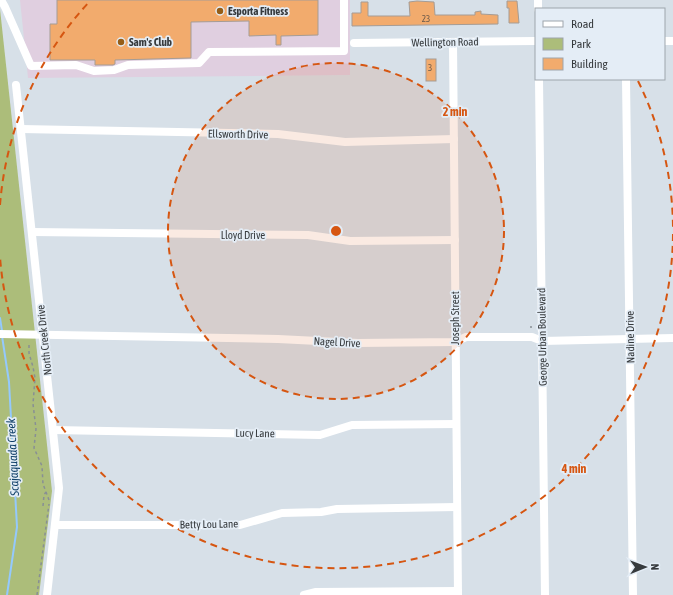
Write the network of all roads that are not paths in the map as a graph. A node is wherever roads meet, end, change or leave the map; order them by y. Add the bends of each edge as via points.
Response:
1 (1, 0) edge
2 (344, 0) edge
3 (535, 41) edge
4 (453, 42) junction
5 (354, 43) dead end
6 (539, 80) edge
7 (626, 80) edge
8 (16, 85) dead end
9 (21, 129) junction
10 (454, 139) junction
11 (32, 232) junction
12 (454, 240) junction
13 (0, 334) edge
14 (44, 335) junction
15 (673, 338) edge
16 (630, 339) junction
17 (542, 341) junction
18 (455, 342) junction
19 (456, 424) junction
20 (53, 430) junction
21 (457, 507) junction
22 (55, 525) junction
23 (458, 593) edge
24 (46, 595) edge
25 (304, 595) edge
26 (545, 595) edge
27 (633, 595) edge

1 - 2 street via 31,66 76,65 94,70 114,70 128,65 199,63 209,52 344,51
3 - 4 street, Wellington Road
4 - 5 street, Wellington Road
4 - 10 street, Joseph Street
6 - 17 street, George Urban Boulevard
7 - 16 street, Nadine Drive
8 - 9 street, North Creek Drive
9 - 10 street, Ellsworth Drive via 278,134 345,142
9 - 11 street, North Creek Drive
10 - 12 street, Joseph Street
11 - 12 street, Lloyd Drive via 308,235 350,241
11 - 14 street, North Creek Drive
12 - 18 street, Joseph Street
13 - 14 street, Nagel Drive
14 - 18 street, Nagel Drive via 358,343
14 - 20 street, North Creek Drive
15 - 16 street, Nagel Drive
16 - 17 street, Nagel Drive
16 - 27 street, Nadine Drive
17 - 18 street, Nagel Drive via 532,337 466,337
17 - 26 street, George Urban Boulevard
18 - 19 street, Joseph Street
19 - 20 street, Lucy Lane via 352,425 320,435
19 - 21 street, Joseph Street
20 - 22 street, North Creek Drive via 59,488
21 - 22 street, Betty Lou Lane via 337,509 282,513 240,525
21 - 23 street, Joseph Street
22 - 24 street, North Creek Drive
23 - 25 street via 316,592

